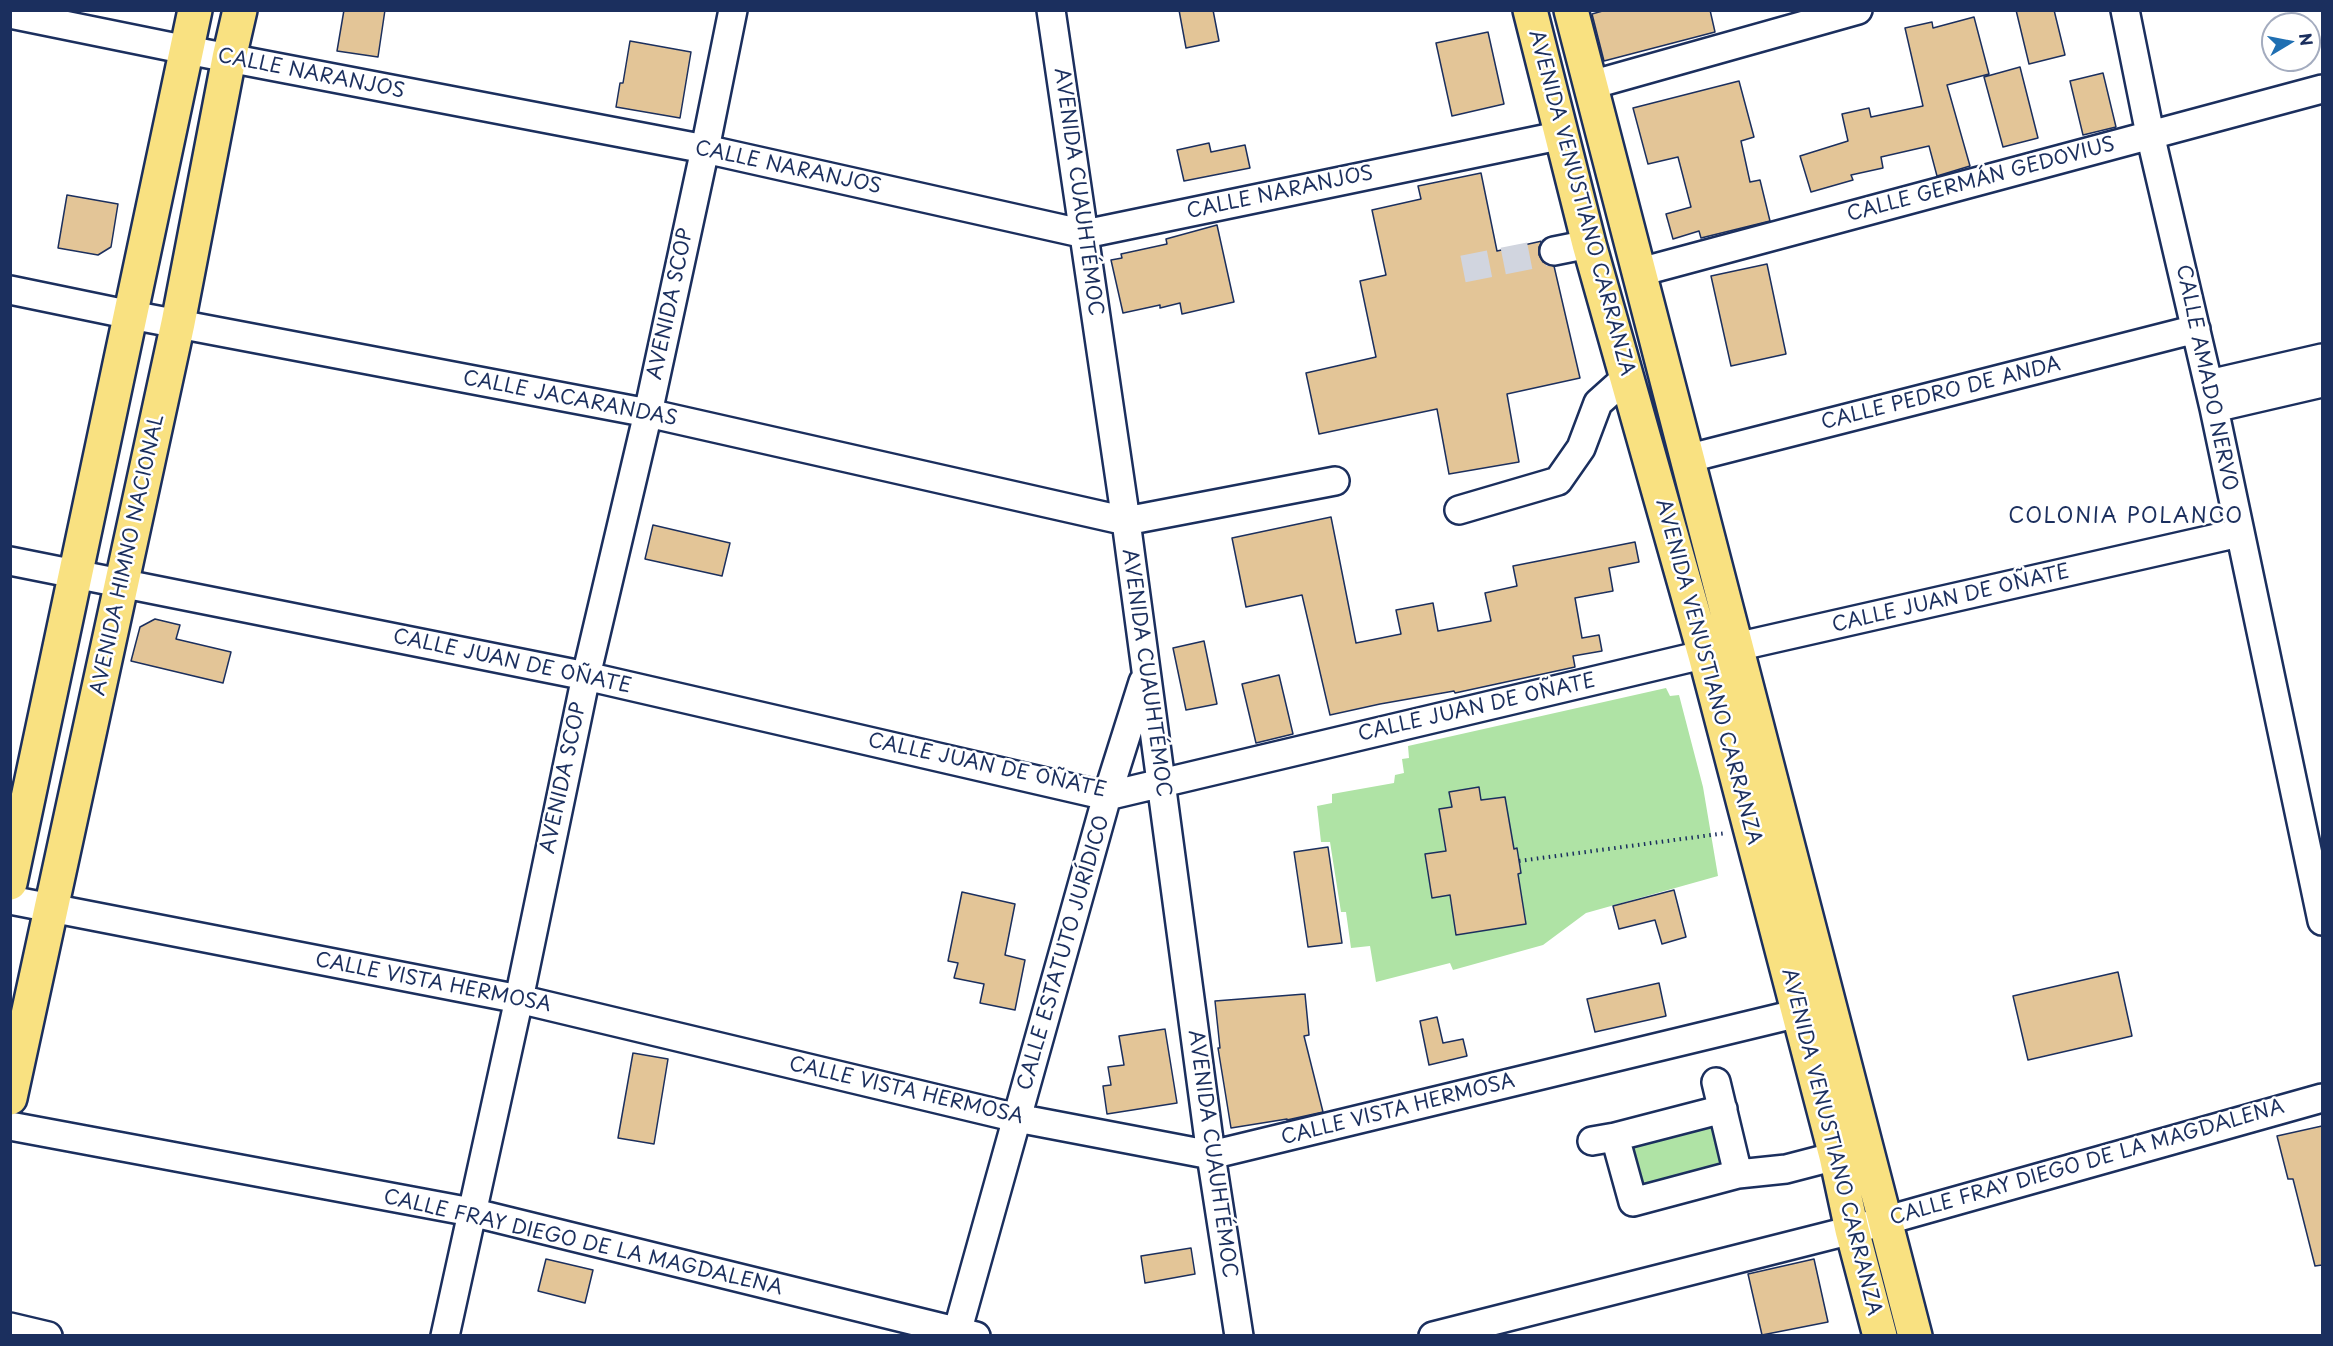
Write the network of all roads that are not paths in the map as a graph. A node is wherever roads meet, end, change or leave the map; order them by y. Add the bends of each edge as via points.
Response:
1 (195, 10) edge
2 (240, 10) edge
3 (733, 10) edge
4 (1051, 10) edge
5 (1530, 10) edge
6 (1571, 10) edge
7 (1858, 10) edge
8 (2125, 10) edge
9 (10, 14) edge
10 (187, 50) junction
11 (229, 58) junction
12 (1591, 85) junction
13 (2322, 89) edge
14 (2150, 134) junction
15 (1563, 135) junction
16 (705, 149) junction
17 (1085, 234) junction
18 (1590, 244) junction
19 (1554, 251) tunnel mouth
20 (1640, 272) junction
21 (10, 290) edge
22 (131, 315) junction
23 (178, 323) junction
24 (2196, 328) junction
25 (2322, 358) edge
26 (1627, 377) junction
27 (2322, 383) edge
28 (2211, 396) junction
29 (648, 413) junction
30 (1686, 459) junction
31 (1335, 481) dead end
32 (1460, 510) dead end
33 (1126, 521) junction
34 (2239, 533) junction
35 (10, 561) edge
36 (77, 574) junction
37 (123, 582) junction
38 (1736, 647) junction
39 (1705, 655) junction
40 (1145, 675) junction
41 (586, 676) junction
42 (1161, 783) junction
43 (1107, 796) junction
44 (2313, 837) edge
45 (10, 883) edge
46 (10, 900) edge
47 (52, 907) junction
48 (2322, 921) edge
49 (519, 999) junction
50 (1799, 1013) junction
51 (1716, 1082) dead end
52 (10, 1098) edge
53 (2322, 1098) edge
54 (1723, 1109) junction
55 (1017, 1118) junction
56 (10, 1126) edge
57 (1211, 1155) junction
58 (1836, 1156) junction
59 (1738, 1174) junction
60 (471, 1212) junction
61 (1884, 1220) junction
62 (1852, 1230) junction
63 (10, 1327) edge
64 (963, 1334) edge
65 (48, 1335) edge
66 (445, 1335) edge
67 (1239, 1335) edge
68 (1433, 1335) edge
69 (1880, 1335) edge
70 (1915, 1335) edge

1 - 10 main road
2 - 11 main road, AVENIDA HIMNO NACIONAL
3 - 16 street, AVENIDA SCOP
4 - 17 street, AVENIDA CUAUHTÉMOC
5 - 15 main road, AVENIDA VENUSTIANO CARRANZA
6 - 12 main road, AVENIDA VENUSTIANO CARRANZA
7 - 12 street
8 - 14 street, CALLE AMADO NERVO
9 - 10 street, CALLE NARANJOS
10 - 11 street, CALLE NARANJOS
10 - 22 main road
11 - 16 street, CALLE NARANJOS
11 - 23 main road, AVENIDA HIMNO NACIONAL
12 - 20 main road, AVENIDA VENUSTIANO CARRANZA
13 - 14 street, CALLE GERMÁN GEDOVIUS
14 - 20 street, CALLE GERMÁN GEDOVIUS
14 - 24 street, CALLE AMADO NERVO
15 - 17 street, CALLE NARANJOS
15 - 18 main road, AVENIDA VENUSTIANO CARRANZA
16 - 17 street, CALLE NARANJOS
16 - 29 street, AVENIDA SCOP
17 - 33 street, AVENIDA CUAUHTÉMOC
18 - 19 street
18 - 26 main road, AVENIDA VENUSTIANO CARRANZA
20 - 30 main road, AVENIDA VENUSTIANO CARRANZA
21 - 22 street, CALLE JACARANDAS
22 - 23 street, CALLE JACARANDAS
22 - 36 main road
23 - 29 street, CALLE JACARANDAS
23 - 37 main road, AVENIDA HIMNO NACIONAL
24 - 28 street, CALLE AMADO NERVO
24 - 30 street, CALLE PEDRO DE ANDA
25 - 28 street
26 - 32 street via 1598,404 1581,448 1558,481
26 - 39 main road, AVENIDA VENUSTIANO CARRANZA
27 - 28 street
28 - 34 street, CALLE AMADO NERVO
29 - 33 street, CALLE JACARANDAS
29 - 41 street, AVENIDA SCOP
30 - 38 main road, AVENIDA VENUSTIANO CARRANZA
31 - 33 street
33 - 40 street, AVENIDA CUAUHTÉMOC
34 - 38 street, CALLE JUAN DE OÑATE
34 - 44 street, CALLE AMADO NERVO
35 - 36 street, CALLE JUAN DE OÑATE
36 - 37 street, CALLE JUAN DE OÑATE
36 - 45 main road
37 - 41 street, CALLE JUAN DE OÑATE
37 - 47 main road, AVENIDA HIMNO NACIONAL
38 - 39 street, CALLE JUAN DE OÑATE
38 - 61 main road, AVENIDA VENUSTIANO CARRANZA
39 - 42 street, CALLE JUAN DE OÑATE
39 - 50 main road, AVENIDA VENUSTIANO CARRANZA
40 - 42 street, AVENIDA CUAUHTÉMOC
40 - 43 street, CALLE ESTATUTO JURÍDICO
41 - 43 street, CALLE JUAN DE OÑATE
41 - 49 street, AVENIDA SCOP
42 - 43 street, CALLE JUAN DE OÑATE
42 - 57 street, AVENIDA CUAUHTÉMOC
43 - 55 street, CALLE ESTATUTO JURÍDICO
44 - 48 street, CALLE AMADO NERVO
46 - 47 street, CALLE VISTA HERMOSA
47 - 49 street, CALLE VISTA HERMOSA
47 - 52 main road, AVENIDA HIMNO NACIONAL
49 - 55 street, CALLE VISTA HERMOSA
49 - 60 street, AVENIDA SCOP
50 - 57 street, CALLE VISTA HERMOSA
50 - 58 main road, AVENIDA VENUSTIANO CARRANZA
51 - 54 street
53 - 61 street, CALLE FRAY DIEGO DE LA MAGDALENA
54 - 59 street
54 - 59 street via 1604,1139 1634,1202
55 - 57 street, CALLE VISTA HERMOSA
55 - 64 street, CALLE ESTATUTO JURÍDICO
56 - 60 street, CALLE FRAY DIEGO DE LA MAGDALENA
57 - 67 street, AVENIDA CUAUHTÉMOC
58 - 59 street via 1786,1169
58 - 62 main road, AVENIDA VENUSTIANO CARRANZA
60 - 64 street, CALLE FRAY DIEGO DE LA MAGDALENA
60 - 66 street, AVENIDA SCOP
61 - 62 street, CALLE FRAY DIEGO DE LA MAGDALENA
61 - 70 main road, AVENIDA VENUSTIANO CARRANZA
62 - 68 street, CALLE FRAY DIEGO DE LA MAGDALENA
62 - 69 main road, AVENIDA VENUSTIANO CARRANZA
63 - 65 street

